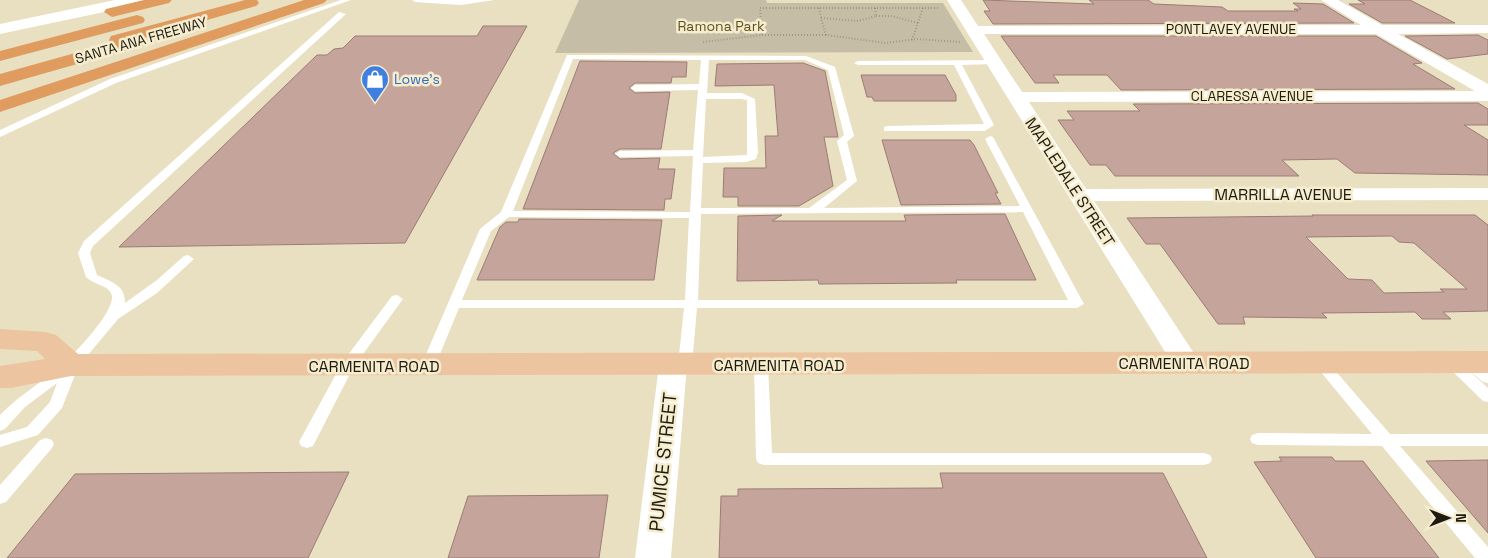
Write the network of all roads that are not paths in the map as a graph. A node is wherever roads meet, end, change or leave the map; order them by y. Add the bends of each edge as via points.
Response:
1 (137, 0) edge
2 (164, 0) edge
3 (210, 0) edge
4 (236, 0) edge
5 (262, 0) edge
6 (282, 0) edge
7 (319, 0) edge
8 (348, 0) edge
9 (415, 0) edge
10 (491, 0) edge
11 (1328, 0) edge
12 (957, 4) edge
13 (342, 14) dead end
14 (0, 29) edge
15 (1379, 29) junction
16 (1488, 29) edge
17 (977, 36) junction
18 (0, 38) edge
19 (0, 56) edge
20 (705, 59) junction
21 (994, 62) junction
22 (858, 63) dead end
23 (957, 63) junction
24 (0, 64) edge
25 (0, 73) edge
26 (0, 80) edge
27 (635, 88) dead end
28 (1488, 91) edge
29 (703, 92) junction
30 (1488, 96) edge
31 (1016, 97) junction
32 (0, 106) edge
33 (887, 129) dead end
34 (0, 134) edge
35 (990, 139) dead end
36 (620, 154) dead end
37 (698, 157) junction
38 (1488, 194) edge
39 (1079, 195) junction
40 (1027, 209) junction
41 (812, 211) junction
42 (696, 213) junction
43 (506, 214) junction
44 (188, 259) dead end
45 (396, 299) dead end
46 (455, 304) junction
47 (691, 305) junction
48 (113, 316) junction
49 (0, 339) edge
50 (1321, 363) junction
51 (1187, 364) junction
52 (679, 365) junction
53 (761, 365) junction
54 (71, 366) junction
55 (347, 366) junction
56 (428, 366) junction
57 (1474, 366) edge
58 (0, 377) edge
59 (1488, 397) edge
60 (0, 425) edge
61 (1258, 439) dead end
62 (1386, 440) junction
63 (1488, 440) edge
64 (0, 441) edge
65 (307, 442) dead end
66 (46, 444) dead end
67 (1204, 458) dead end
68 (0, 497) edge
69 (652, 558) edge
70 (1486, 558) edge

1 - 14 street
2 - 18 highway
3 - 19 highway, SANTA ANA FREEWAY
4 - 24 highway
5 - 25 highway
6 - 26 highway, SANTA ANA FREEWAY
7 - 32 highway
8 - 34 lane via 113,81
9 - 10 lane via 461,3
11 - 15 street
12 - 17 street, MAPLEDALE STREET
13 - 48 lane via 88,244 84,253 92,277 116,288 119,296
15 - 16 street, PONTLAVEY AVENUE
15 - 17 street, PONTLAVEY AVENUE
15 - 28 street
17 - 21 street, MAPLEDALE STREET
20 - 29 lane
20 - 41 lane via 806,58 832,69 849,136 842,141 852,181
20 - 43 lane via 698,56 570,57
21 - 23 lane
21 - 31 street, MAPLEDALE STREET
22 - 23 lane
23 - 33 lane via 989,126
27 - 29 lane
29 - 37 lane
29 - 37 lane via 751,99 753,152 752,157 746,159
30 - 31 street, CLARESSA AVENUE
31 - 39 street, MAPLEDALE STREET
35 - 40 lane
36 - 37 lane
37 - 42 lane
38 - 39 street, MARRILLA AVENUE
39 - 51 street, MAPLEDALE STREET
40 - 41 lane
40 - 47 lane via 1077,304
41 - 42 lane
42 - 43 lane
42 - 47 lane
43 - 46 lane via 486,229
44 - 48 lane via 141,301
45 - 55 lane
46 - 47 lane
46 - 56 lane
47 - 52 lane
48 - 54 lane
49 - 54 main road via 45,342
50 - 51 main road, CARMENITA ROAD
50 - 57 main road, CARMENITA ROAD
50 - 62 lane
51 - 53 main road, CARMENITA ROAD
52 - 53 main road, CARMENITA ROAD
52 - 56 main road, CARMENITA ROAD
52 - 69 street, PUMICE STREET
53 - 67 lane via 764,459
54 - 55 main road, CARMENITA ROAD
54 - 58 main road, CARMENITA ROAD
54 - 60 lane via 20,403
54 - 64 lane via 57,404 32,431
55 - 56 main road, CARMENITA ROAD
55 - 65 lane
57 - 59 lane
61 - 62 lane
62 - 63 lane
62 - 70 lane
66 - 68 lane

